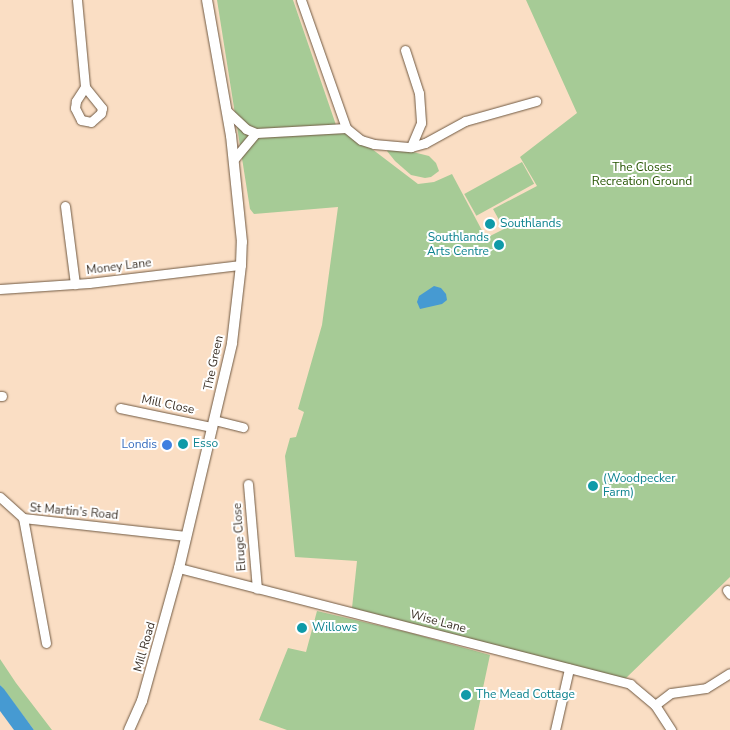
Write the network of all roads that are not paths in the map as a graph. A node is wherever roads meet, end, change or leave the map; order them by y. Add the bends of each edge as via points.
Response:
1 (77, 0) edge
2 (207, 0) edge
3 (301, 0) edge
4 (405, 50) dead end
5 (85, 87) dead end
6 (536, 101) dead end
7 (227, 111) junction
8 (346, 128) junction
9 (256, 133) junction
10 (411, 147) junction
11 (234, 159) junction
12 (65, 206) dead end
13 (241, 265) junction
14 (75, 284) junction
15 (0, 289) edge
16 (120, 408) dead end
17 (213, 424) junction
18 (243, 427) dead end
19 (248, 484) dead end
20 (0, 496) edge
21 (23, 518) junction
22 (186, 536) junction
23 (179, 568) junction
24 (257, 589) junction
25 (46, 643) dead end
26 (568, 668) junction
27 (730, 673) edge
28 (656, 704) junction
29 (129, 730) edge
30 (554, 730) edge
31 (671, 730) edge

1 - 5 street
2 - 7 street, The Green
3 - 8 street
4 - 10 street via 419,93 421,123
6 - 10 street via 465,121
7 - 9 street via 246,129
7 - 11 street, The Green
8 - 9 street
8 - 10 street via 361,140 374,144
9 - 11 street
11 - 13 street, The Green via 242,242
12 - 14 street
13 - 14 street, Money Lane
13 - 17 street, The Green via 232,343
14 - 15 street, Money Lane
16 - 17 street, Mill Close
17 - 18 street, Mill Close
17 - 22 street, The Green
19 - 24 street, Elruge Close
20 - 21 street
21 - 22 street, St Martin's Road
21 - 25 street, St Martin's Road
22 - 23 street, The Green
23 - 24 street, Wise Lane
23 - 29 street, Mill Road via 144,692
24 - 26 street, Wise Lane
26 - 28 street, Wise Lane via 630,684
26 - 30 street
27 - 28 street via 706,688 671,693
28 - 31 street, Wise Lane

